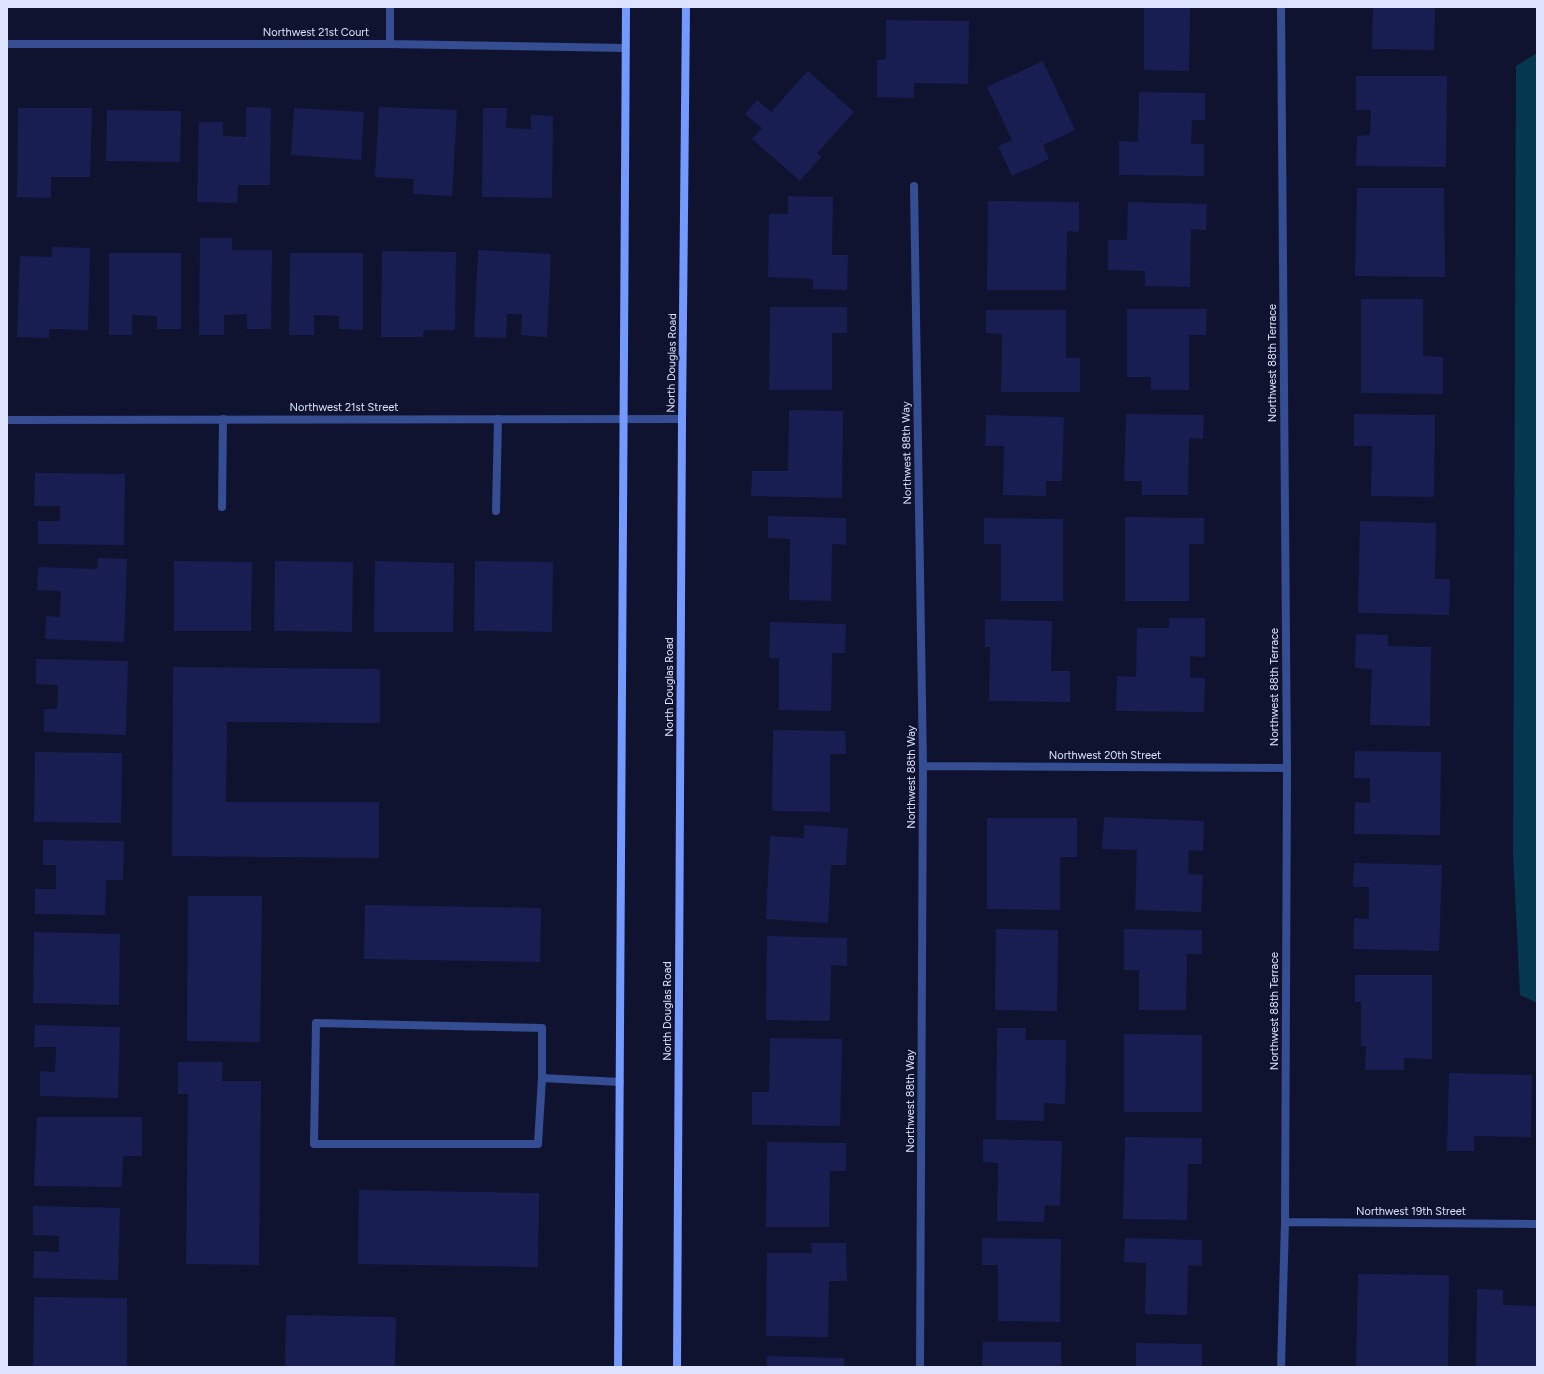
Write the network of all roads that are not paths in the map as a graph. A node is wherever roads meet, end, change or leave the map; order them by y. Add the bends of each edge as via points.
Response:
1 (390, 7) edge
2 (626, 7) edge
3 (686, 7) edge
4 (1281, 7) edge
5 (7, 44) edge
6 (390, 44) junction
7 (625, 48) junction
8 (914, 186) dead end
9 (498, 419) junction
10 (624, 419) junction
11 (682, 419) junction
12 (7, 420) edge
13 (223, 420) junction
14 (222, 507) dead end
15 (496, 510) dead end
16 (923, 766) junction
17 (1287, 768) junction
18 (542, 1078) junction
19 (620, 1082) junction
20 (1285, 1222) junction
21 (1537, 1224) edge
22 (618, 1367) edge
23 (678, 1367) edge
24 (920, 1367) edge
25 (1281, 1367) edge

1 - 6 street
2 - 7 main road
3 - 11 main road, North Douglas Road
4 - 17 street, Northwest 88th Terrace
5 - 6 street, Northwest 21st Court
6 - 7 street, Northwest 21st Court
7 - 10 main road
8 - 16 street, Northwest 88th Way
9 - 10 street, Northwest 21st Street
9 - 13 street, Northwest 21st Street
9 - 15 street
10 - 11 street, Northwest 21st Street
10 - 19 main road
11 - 23 main road, North Douglas Road
12 - 13 street, Northwest 21st Street
13 - 14 street
16 - 17 street, Northwest 20th Street
16 - 24 street, Northwest 88th Way
17 - 20 street, Northwest 88th Terrace
18 - 18 street via 542,1028 316,1023 314,1144 538,1144
18 - 19 street
19 - 22 main road
20 - 21 street, Northwest 19th Street
20 - 25 street, Northwest 88th Terrace

